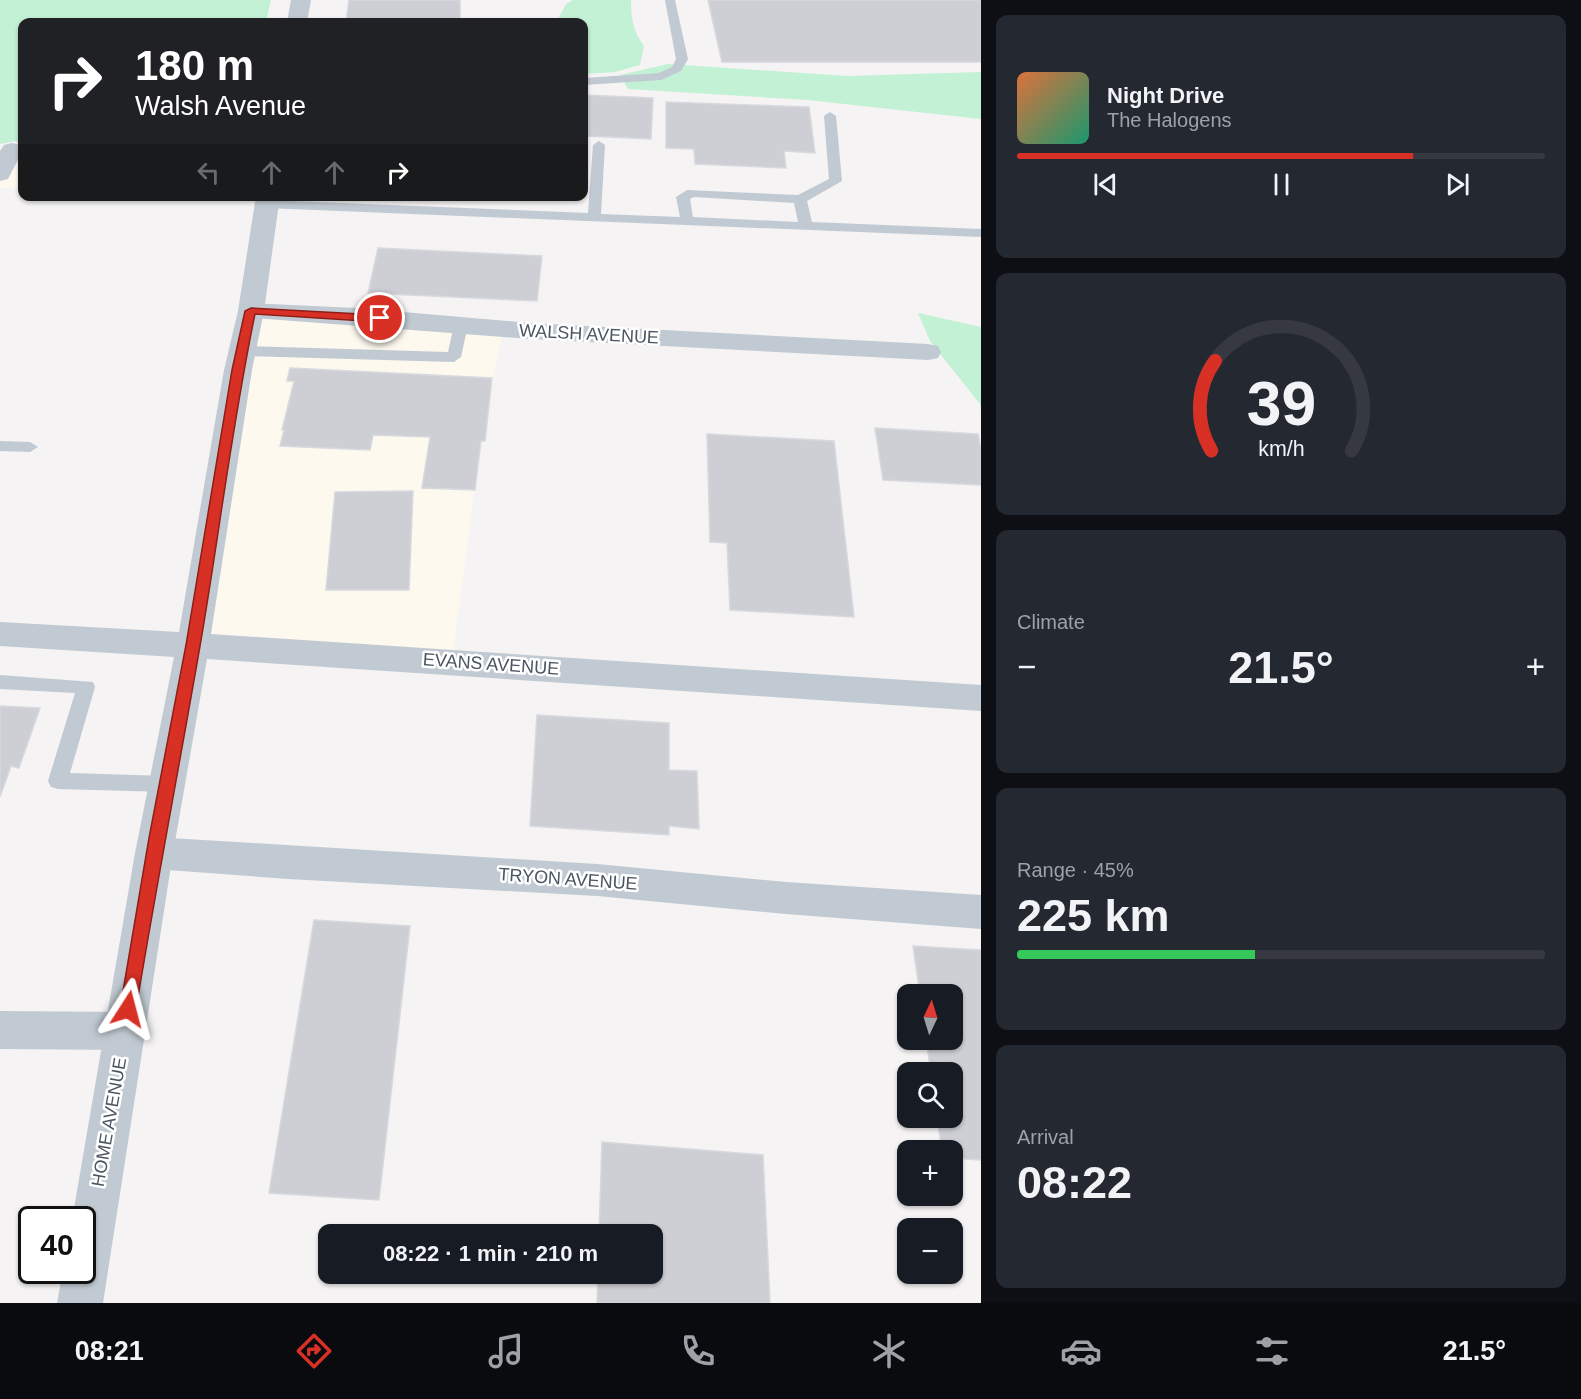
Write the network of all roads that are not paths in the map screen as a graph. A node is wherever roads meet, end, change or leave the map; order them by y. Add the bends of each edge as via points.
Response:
1 (301, 0) edge
2 (670, 0) edge
3 (298, 18) edge
4 (588, 82) edge
5 (830, 116) dead end
6 (599, 145) dead end
7 (12, 150) edge
8 (0, 174) edge
9 (800, 199) junction
10 (267, 201) edge
11 (304, 201) edge
12 (342, 202) edge
13 (594, 218) junction
14 (687, 222) junction
15 (806, 227) junction
16 (981, 233) edge
17 (251, 311) junction
18 (461, 325) junction
19 (242, 351) junction
20 (928, 352) dead end
21 (0, 446) edge
22 (30, 447) dead end
23 (0, 634) edge
24 (193, 645) junction
25 (0, 682) edge
26 (981, 698) edge
27 (167, 784) junction
28 (154, 853) junction
29 (981, 912) edge
30 (0, 1030) edge
31 (124, 1031) junction
32 (80, 1303) edge

1 - 3 street
2 - 4 lane via 682,59 677,69 661,76
5 - 9 lane via 836,180
6 - 13 lane
7 - 8 street
9 - 14 lane via 692,193 683,197
9 - 15 lane
10 - 17 street, HOME AVENUE
11 - 12 lane
12 - 13 lane
13 - 14 lane
14 - 15 lane
15 - 16 lane
17 - 18 street, WALSH AVENUE
17 - 19 street, HOME AVENUE
18 - 19 lane via 454,357
18 - 20 street, WALSH AVENUE
19 - 24 street, HOME AVENUE
21 - 22 lane
23 - 24 street, EVANS AVENUE
24 - 26 street, EVANS AVENUE
24 - 27 street, HOME AVENUE
25 - 27 lane via 86,687 58,782
27 - 28 street, HOME AVENUE
28 - 29 street, TRYON AVENUE via 597,880
28 - 31 street, HOME AVENUE
30 - 31 street
31 - 32 street, HOME AVENUE

